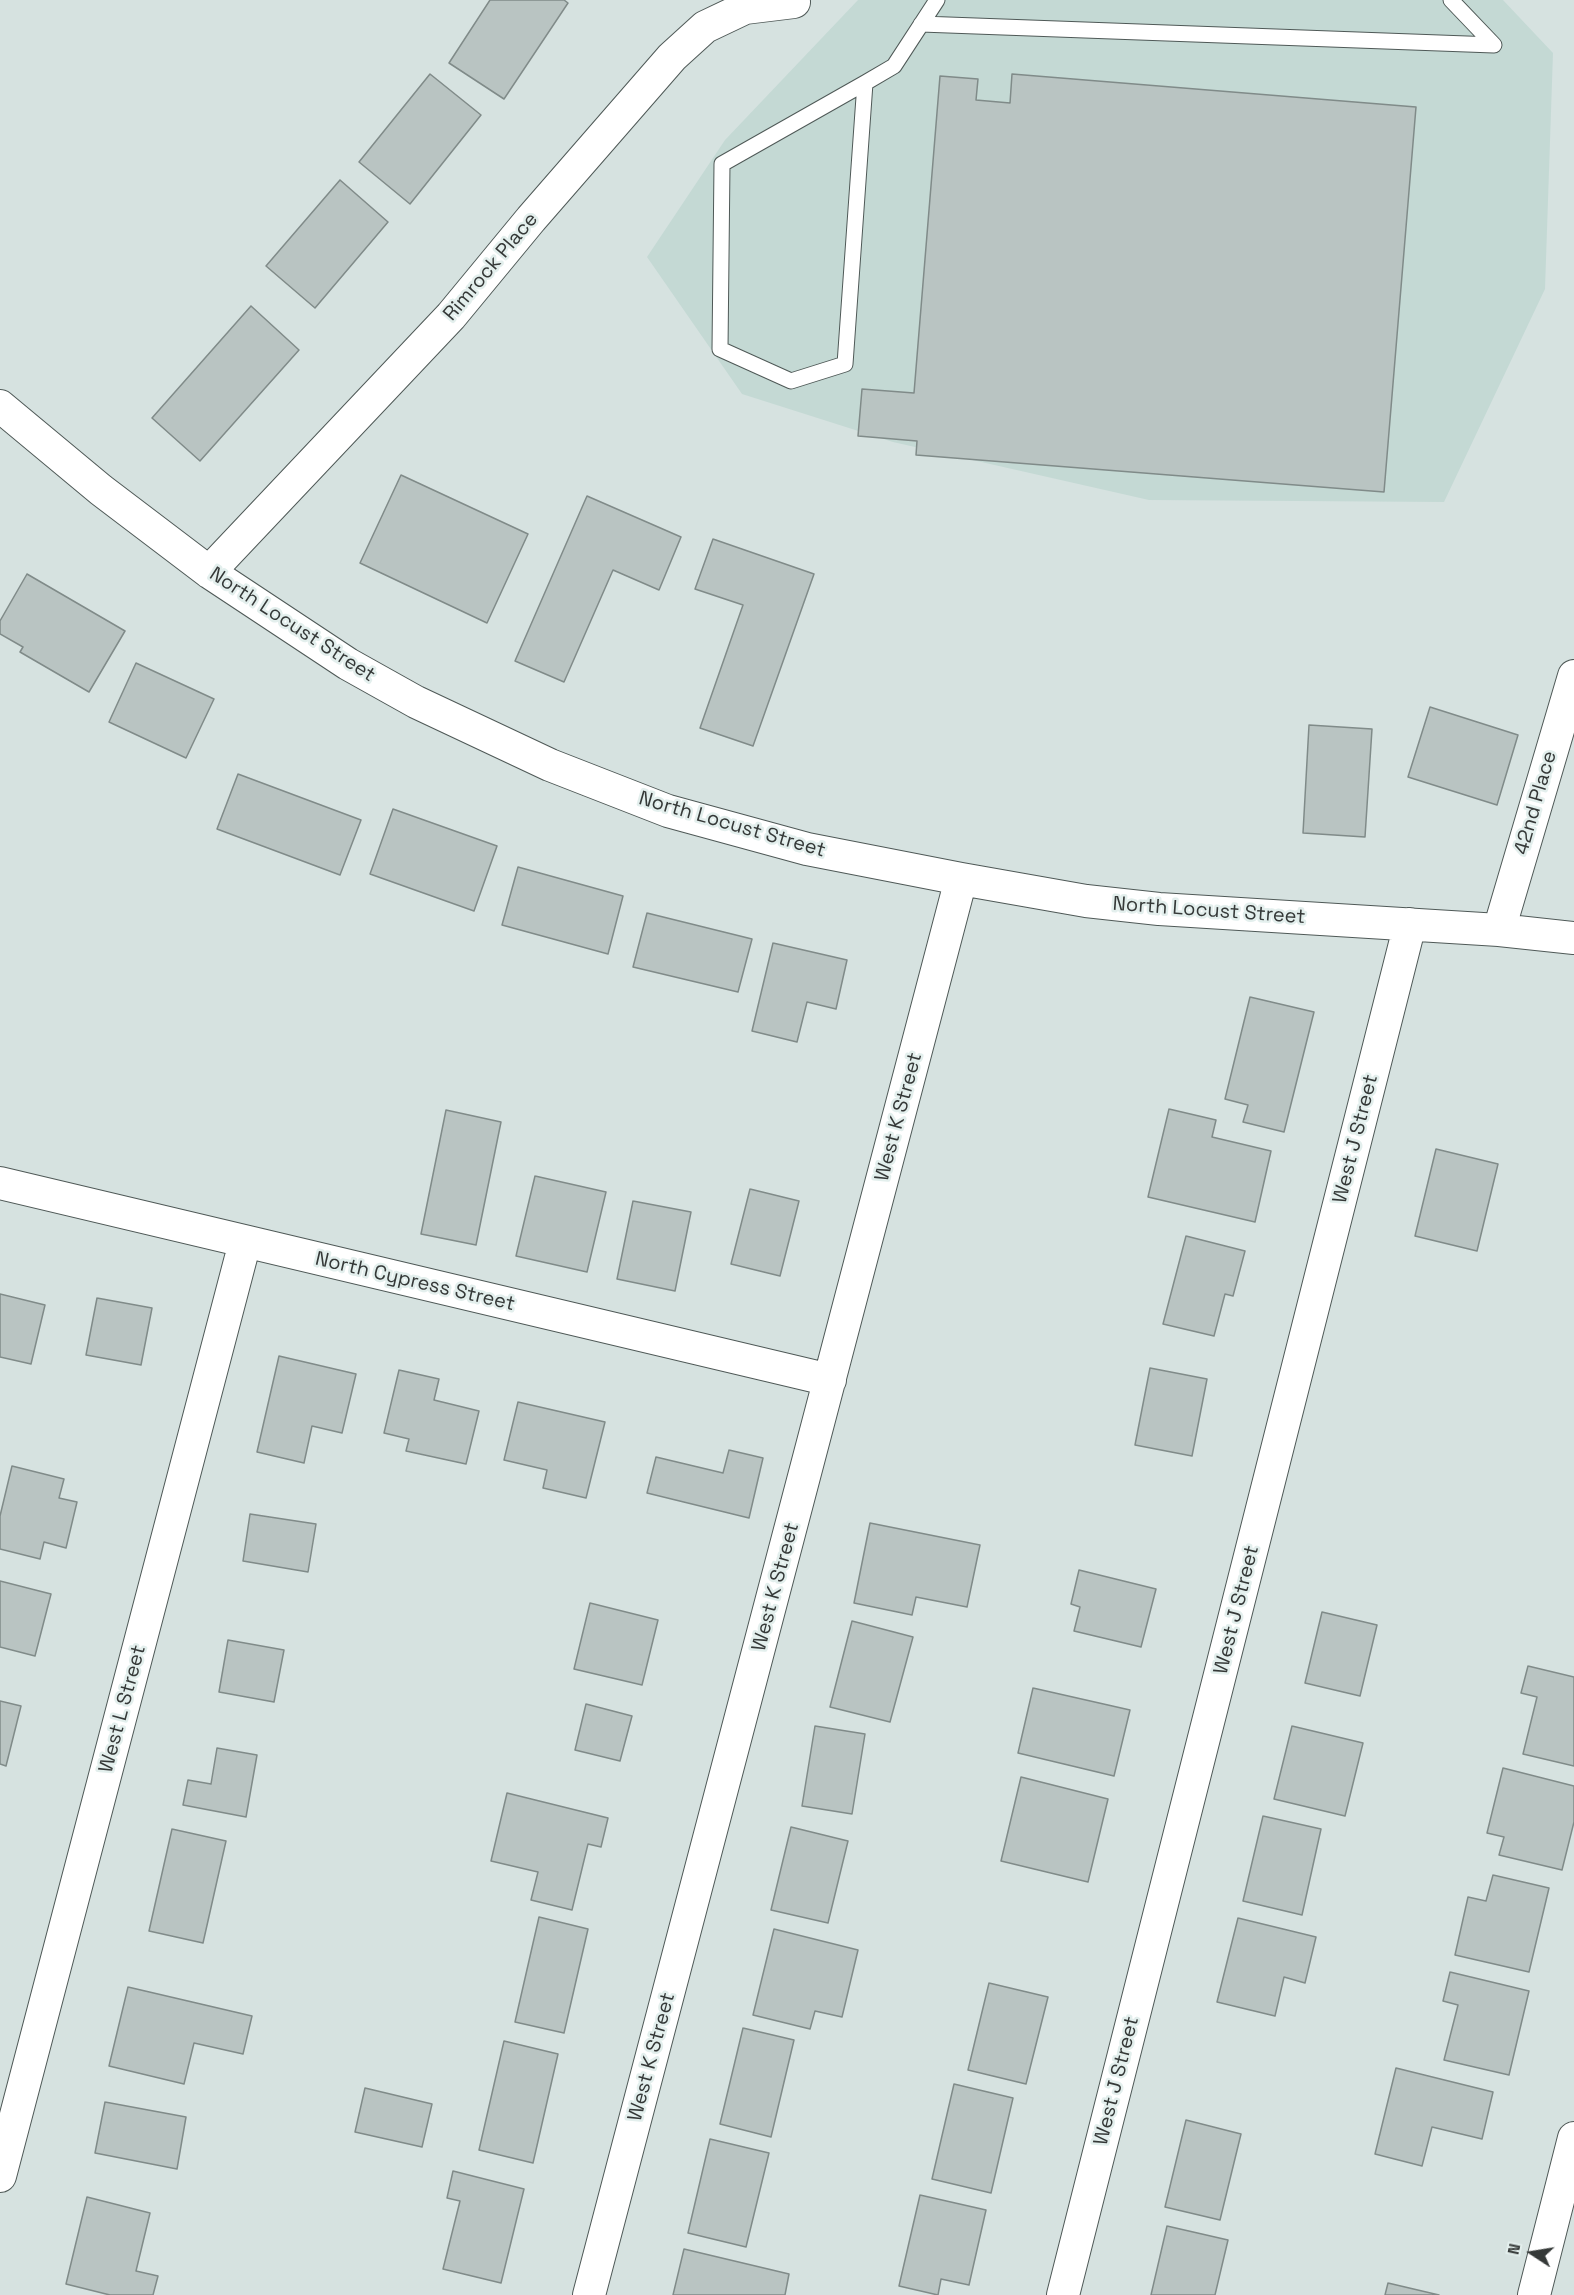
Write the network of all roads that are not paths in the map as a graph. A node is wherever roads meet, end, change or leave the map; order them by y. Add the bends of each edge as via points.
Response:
1 (937, 0) edge
2 (1451, 0) edge
3 (794, 2) dead end
4 (921, 24) junction
5 (865, 82) junction
6 (0, 406) edge
7 (209, 572) junction
8 (1574, 676) edge
9 (961, 879) junction
10 (1410, 924) junction
11 (1499, 930) junction
12 (1574, 938) edge
13 (0, 1183) edge
14 (245, 1242) junction
15 (830, 1380) junction
16 (1574, 2138) edge
17 (0, 2176) edge
18 (1564, 2218) edge
19 (589, 2295) edge
20 (1063, 2295) edge
21 (1534, 2295) edge

1 - 4 lane
2 - 4 lane via 1494,45
3 - 7 street, Rimrock Place via 745,8 705,27 672,57 451,316
4 - 5 lane via 894,66
5 - 5 lane via 722,164 720,349 791,381 845,364
6 - 7 street, North Locust Street
7 - 9 street, North Locust Street via 348,664 417,702 550,765 668,811 807,849
8 - 11 street, 42nd Place
9 - 10 street, North Locust Street via 1086,901 1159,909
9 - 15 street, West K Street
10 - 11 street, North Locust Street
10 - 20 street, West J Street
11 - 12 street, North Locust Street
13 - 14 street, North Cypress Street
14 - 15 street, North Cypress Street
14 - 17 street, West L Street
15 - 19 street, West K Street
16 - 18 street
18 - 21 street

